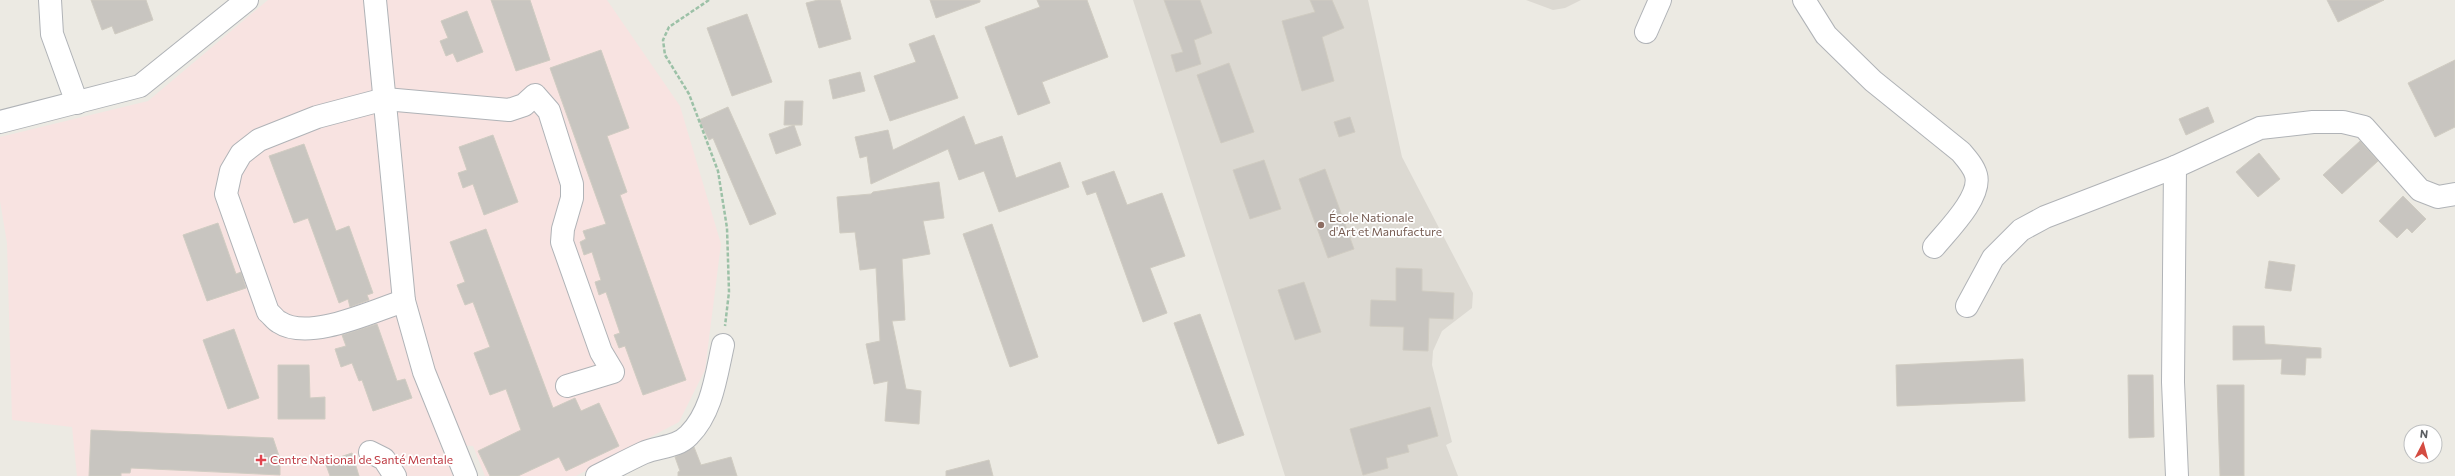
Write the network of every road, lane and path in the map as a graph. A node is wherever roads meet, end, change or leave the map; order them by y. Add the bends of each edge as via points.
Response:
1 (50, 0) edge
2 (247, 0) edge
3 (375, 0) edge
4 (709, 0) edge
5 (1660, 0) edge
6 (1804, 0) edge
7 (1646, 32) dead end
8 (385, 98) junction
9 (77, 103) junction
10 (0, 122) edge
11 (2175, 167) junction
12 (2455, 194) edge
13 (1934, 247) dead end
14 (404, 301) junction
15 (1966, 306) dead end
16 (723, 345) joint
17 (567, 386) dead end
18 (370, 452) dead end
19 (395, 476) edge
20 (466, 476) edge
21 (597, 476) edge
22 (2177, 476) edge

1 - 9 street via 52,34
2 - 9 street via 140,86
3 - 8 street
4 - 16 path via 669,27 663,40 665,55 689,94 718,171 727,228 729,292
5 - 7 street
6 - 13 street via 1826,36 1873,81 1961,152 1970,164 1976,176 1976,189 1971,201
8 - 14 street
8 - 14 street via 317,117 259,140 241,154 231,171 226,194 268,312 280,323 296,328 316,329
8 - 17 street via 509,110 524,106 536,95 549,111 572,184 572,198 562,229 562,242 601,352 613,372
9 - 10 street
11 - 12 street via 2260,128 2313,122 2343,122 2364,127 2420,190 2438,197
11 - 15 street via 2045,217 2021,230 1993,258
11 - 22 street via 2173,382
14 - 20 street via 424,372
16 - 21 street via 713,392 701,418 688,436 663,449 645,452
18 - 19 street via 384,459

